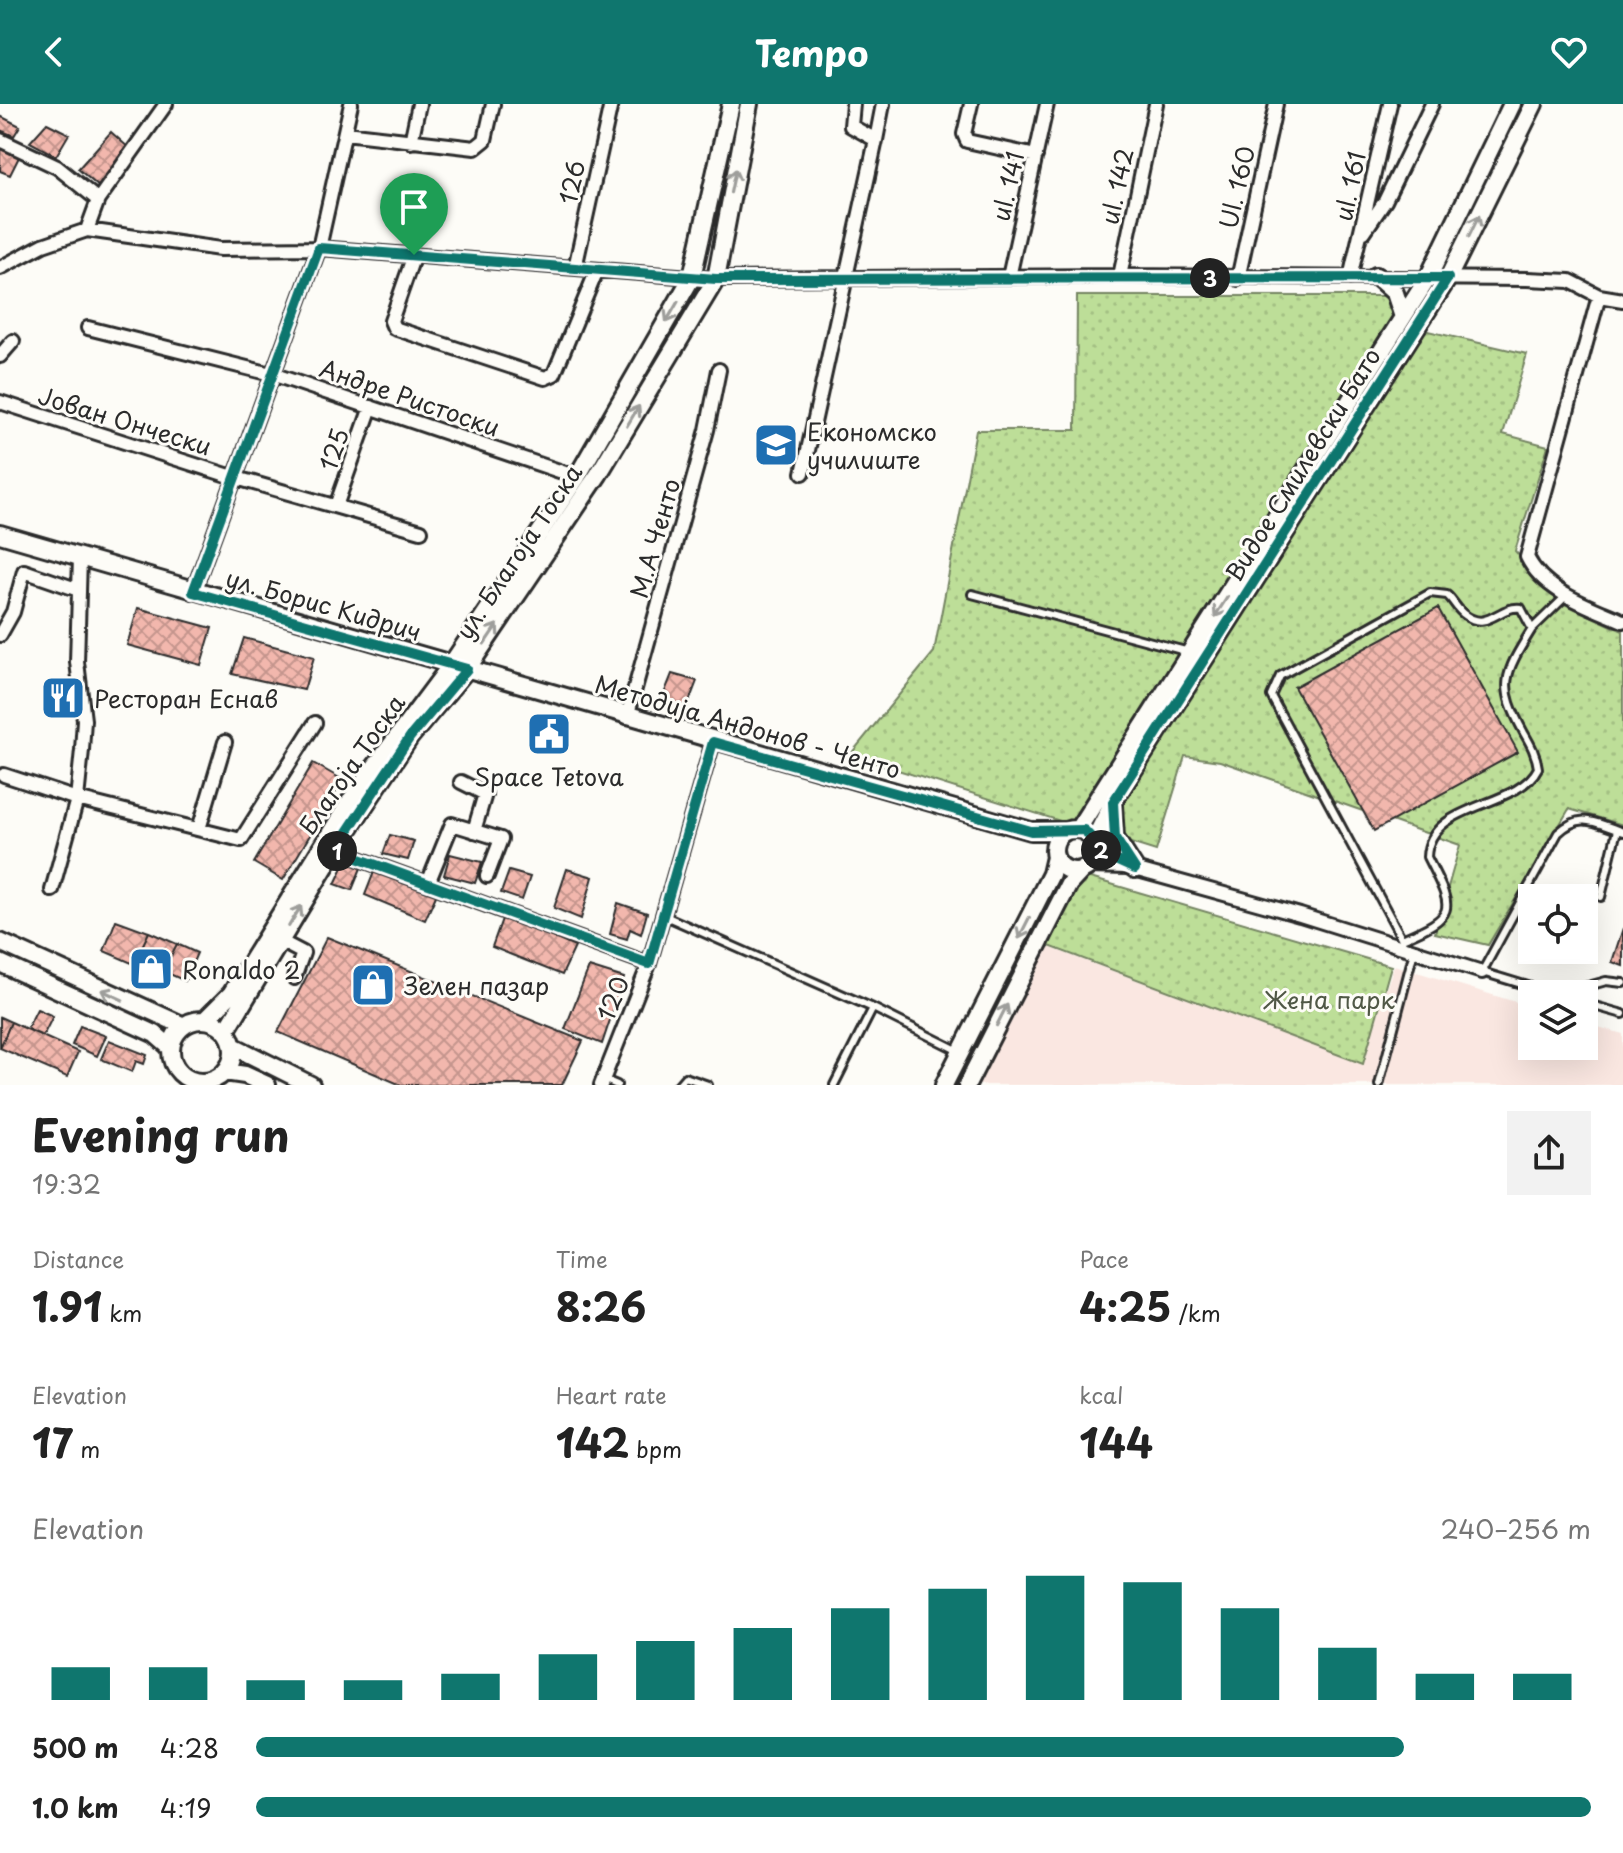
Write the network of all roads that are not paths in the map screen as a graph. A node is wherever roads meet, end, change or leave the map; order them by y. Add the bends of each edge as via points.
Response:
1 (166, 104) edge
2 (351, 104) edge
3 (419, 104) edge
4 (493, 104) edge
5 (611, 104) edge
6 (731, 104) edge
7 (749, 104) edge
8 (853, 104) edge
9 (883, 104) edge
10 (971, 104) edge
11 (1047, 104) edge
12 (1156, 104) edge
13 (1276, 104) edge
14 (1390, 104) edge
15 (1432, 104) edge
16 (1512, 104) edge
17 (1534, 104) edge
18 (345, 133) junction
19 (0, 140) edge
20 (876, 140) junction
21 (411, 142) junction
22 (1036, 156) junction
23 (98, 200) junction
24 (87, 230) junction
25 (1361, 237) junction
26 (319, 248) junction
27 (414, 255) junction
28 (0, 268) edge
29 (575, 268) junction
30 (597, 270) junction
31 (1120, 276) junction
32 (1376, 276) junction
33 (692, 277) junction
34 (1009, 277) junction
35 (1350, 278) junction
36 (1428, 278) junction
37 (1448, 278) junction
38 (716, 279) junction
39 (846, 279) junction
40 (1238, 279) junction
41 (1599, 296) junction
42 (1623, 300) edge
43 (1403, 317) junction
44 (88, 328) dead end
45 (13, 341) dead end
46 (0, 356) edge
47 (719, 370) dead end
48 (275, 375) junction
49 (0, 402) edge
50 (371, 407) junction
51 (803, 473) dead end
52 (233, 477) junction
53 (577, 477) junction
54 (336, 506) junction
55 (421, 531) dead end
56 (0, 534) edge
57 (80, 557) junction
58 (76, 589) junction
59 (193, 592) junction
60 (972, 594) dead end
61 (1566, 596) junction
62 (1623, 621) edge
63 (1532, 629) junction
64 (0, 635) edge
65 (1191, 652) junction
66 (459, 667) junction
67 (627, 717) junction
68 (315, 723) dead end
69 (225, 742) dead end
70 (713, 742) junction
71 (1, 777) edge
72 (461, 782) dead end
73 (77, 799) junction
74 (1113, 802) junction
75 (199, 829) junction
76 (1071, 830) junction
77 (474, 831) junction
78 (1031, 831) junction
79 (1620, 831) edge
80 (1095, 843) junction
81 (335, 850) junction
82 (1054, 854) junction
83 (1085, 868) junction
84 (1131, 868) junction
85 (487, 876) dead end
86 (428, 883) junction
87 (52, 890) dead end
88 (1601, 897) dead end
89 (663, 915) junction
90 (280, 941) junction
91 (0, 942) edge
92 (1406, 945) junction
93 (0, 963) edge
94 (649, 964) junction
95 (1482, 972) junction
96 (294, 978) dead end
97 (1518, 983) edge
98 (1598, 983) edge
99 (1623, 983) edge
100 (1598, 1007) edge
101 (873, 1008) junction
102 (1623, 1014) edge
103 (205, 1020) junction
104 (184, 1026) junction
105 (230, 1039) junction
106 (171, 1048) junction
107 (961, 1052) junction
108 (225, 1072) junction
109 (175, 1078) edge
110 (602, 1082) edge
111 (198, 1083) edge
112 (267, 1085) edge
113 (311, 1085) edge
114 (617, 1085) edge
115 (678, 1085) edge
116 (708, 1085) edge
117 (834, 1085) edge
118 (944, 1085) edge
119 (967, 1085) edge
120 (1379, 1085) edge

1 - 23 street
2 - 18 street
3 - 21 street
4 - 21 street via 481,146
5 - 29 street, 126
6 - 33 street, Благоја Тоска
38 -> 7 street, ул. Благоја Тоска
8 - 20 street via 851,126
9 - 20 street
10 - 22 street via 967,141
11 - 22 street, ul. 141
12 - 31 street, ul. 142
13 - 40 street, Ul. 160
14 - 25 street, ul. 161
15 - 25 street via 1385,201
16 - 36 street, Видое Смилевски Бато
37 -> 17 street, Видое Смилевски Бато
18 - 21 street
18 - 26 street
19 - 23 street via 57,167
20 - 39 street
22 - 34 street, ul. 141
23 - 24 street
24 - 26 street via 220,249
24 - 28 street
25 - 35 street, ul. 161
26 - 27 street
26 - 48 street
27 - 29 street
27 - 30 street via 391,321 394,328 545,378 554,374
29 - 30 street
30 - 33 street
31 - 34 street
31 - 40 street
32 - 35 street
32 - 36 street
32 - 43 street via 1395,293
33 - 38 street
33 -> 53 street, Благоја Тоска
34 - 39 street
35 - 40 street
36 - 37 street
36 - 43 street, Видое Смилевски Бато
37 - 41 street via 1570,281
37 - 74 street, Видое Смилевски Бато
38 - 39 street
66 -> 38 street, ул. Благоја Тоска via 598,475
39 - 51 street
41 - 42 street
41 - 61 street via 1527,545 1531,565
43 -> 65 street, Видое Смилевски Бато
44 - 48 street, Андре Ристоски
45 - 46 street
47 - 67 street, М.А Ченто
48 - 50 street, Андре Ристоски
48 - 52 street
49 - 52 street, Јован Ончески
50 - 53 street, Андре Ристоски
50 - 54 street, 125
52 - 54 street, Јован Ончески
52 - 59 street
53 - 66 street, Благоја Тоска
54 - 55 street, Јован Ончески
56 - 57 street, ул. Борис Кидрич
57 - 58 street
57 - 59 street, ул. Борис Кидрич
58 - 64 street via 24,571 13,612
58 - 73 street via 84,720
59 - 66 street, ул. Борис Кидрич
60 - 65 lane
61 - 62 street
61 - 63 lane
63 - 92 lane via 1505,689 1507,703 1537,755 1538,768 1525,783 1447,822 1433,835 1427,857 1448,908
63 - 92 lane via 1521,608 1479,622 1460,613 1447,595 1430,593 1280,676 1271,690 1289,734
65 - 76 street, Видое Смилевски Бато
66 - 67 street, Методија Андонов - Ченто
66 - 81 street, ул. Благоја Тоска
66 - 103 street, Благоја Тоска via 356,792 231,994
67 - 70 street, Методија Андонов - Ченто
68 - 75 street via 241,840
69 - 75 street
70 - 78 street, Методија Андонов - Ченто
70 - 89 street, 120
71 - 73 street
72 - 77 street via 485,794
73 - 75 street
73 - 87 street
74 - 80 street, Видое Смилевски Бато
74 - 84 street via 1115,838
76 - 78 street, Методија Андонов - Ченто
76 - 80 street
76 - 82 street via 1058,836
77 - 85 street via 501,839
77 - 86 street via 452,824
78 - 82 street, Методија Андонов - Ченто
79 - 88 lane
79 - 95 lane via 1581,818 1558,833
80 - 83 street
80 - 84 street
81 - 86 street
90 -> 81 street, ул. Благоја Тоска
82 - 83 street via 1065,869
82 -> 107 street via 1046,884
83 - 84 street
119 -> 83 street via 1059,903
84 - 92 street
86 - 94 street
89 - 94 street, 120
89 - 101 lane
90 - 96 street via 303,953
90 - 105 street, ул. Благоја Тоска
104 -> 91 street
92 - 95 street
92 - 120 lane
93 - 106 street via 155,1034
94 - 110 street, 120
95 - 97 lane
98 - 99 lane
100 - 102 lane
101 - 107 lane
101 - 117 lane
103 - 104 street
103 - 105 street
104 - 106 street
105 - 108 street via 232,1060
105 - 113 street
106 - 109 street
107 - 118 street
108 - 111 street
108 - 112 street
109 - 111 street
110 - 114 lane
115 - 116 lane via 685,1077

